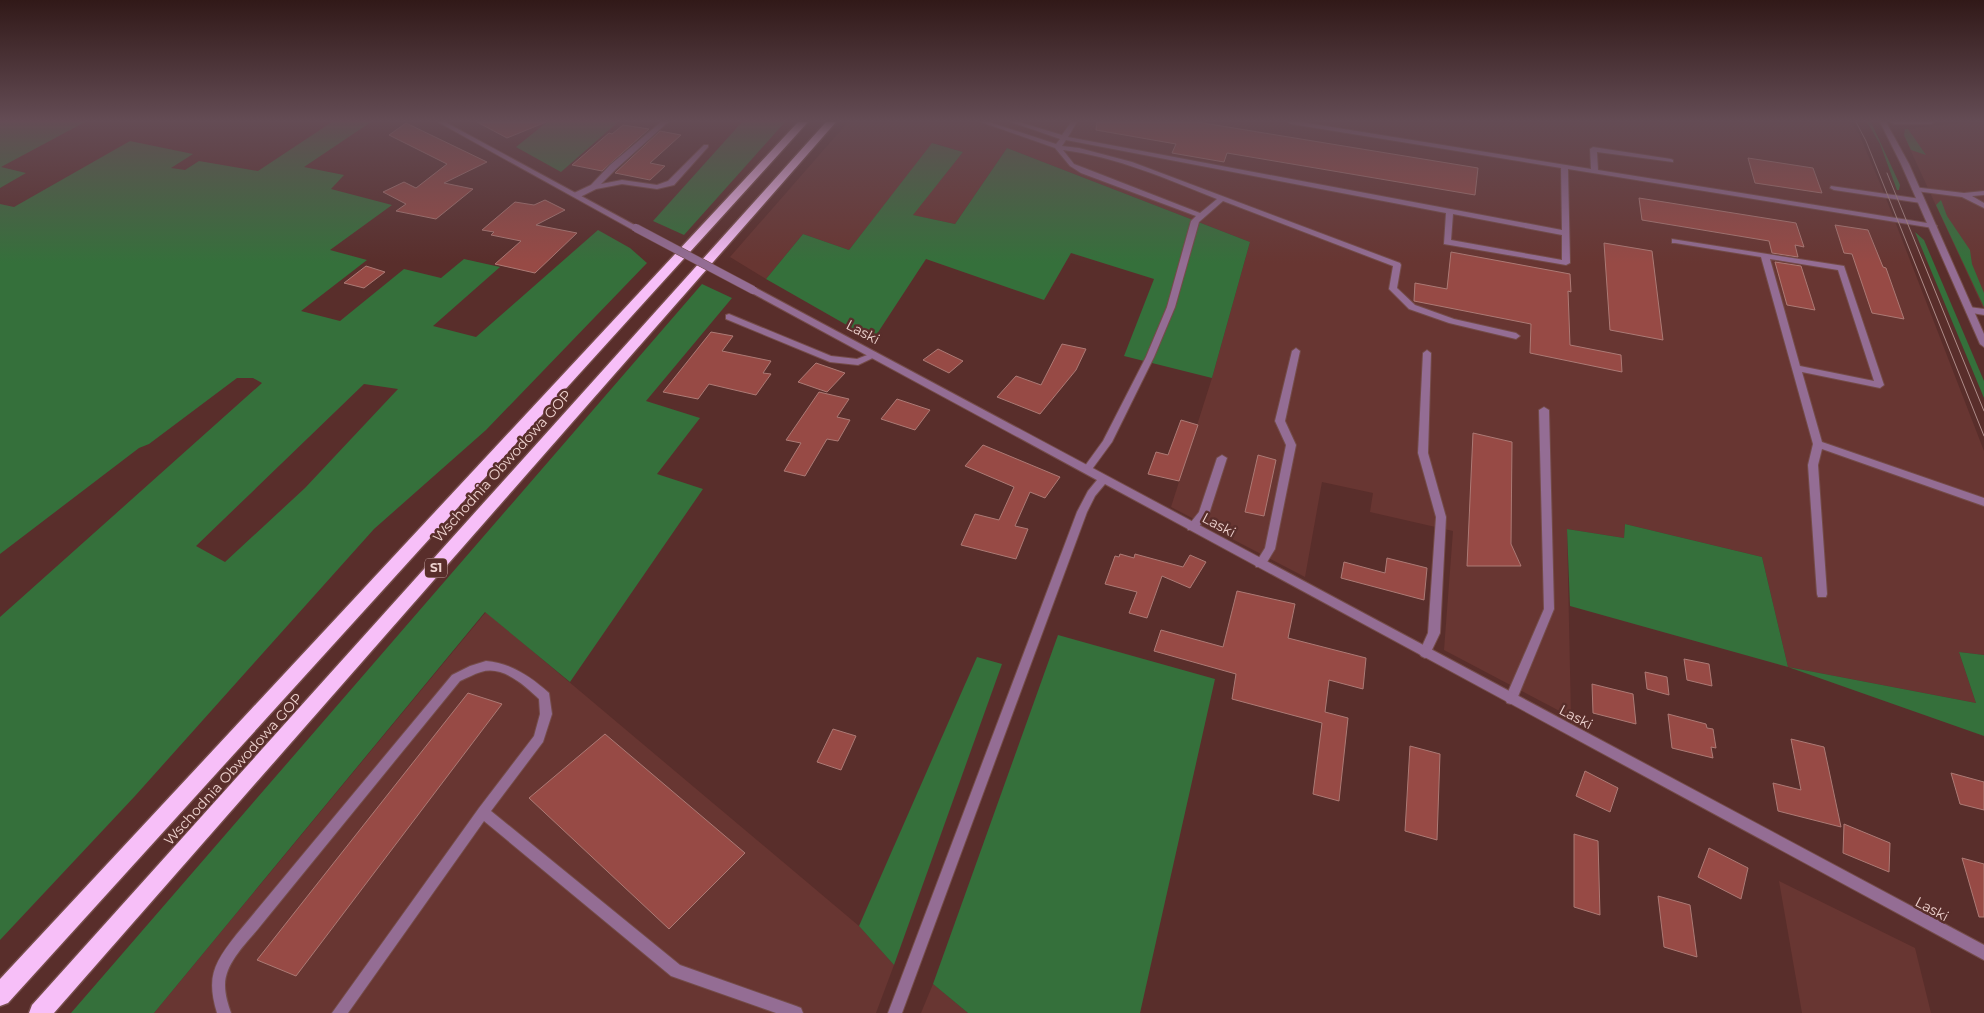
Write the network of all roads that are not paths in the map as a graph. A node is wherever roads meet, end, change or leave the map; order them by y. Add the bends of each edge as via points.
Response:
1 (528, 169) edge
2 (612, 169) edge
3 (683, 169) edge
4 (759, 169) edge
5 (789, 169) edge
6 (1081, 169) edge
7 (1146, 169) edge
8 (1229, 169) edge
9 (1564, 169) edge
10 (1589, 169) edge
11 (1906, 169) edge
12 (1595, 170) joint
13 (594, 187) junction
14 (1834, 188) dead end
15 (1916, 189) junction
16 (1984, 193) edge
17 (1964, 195) junction
18 (577, 196) junction
19 (1222, 198) junction
20 (1921, 201) junction
21 (1984, 206) edge
22 (1450, 211) junction
23 (1202, 216) junction
24 (1933, 226) junction
25 (1566, 233) junction
26 (1675, 241) dead end
27 (1765, 256) junction
28 (1969, 310) junction
29 (1984, 312) edge
30 (729, 317) dead end
31 (1516, 336) dead end
32 (1984, 344) edge
33 (1296, 351) dead end
34 (1427, 353) dead end
35 (875, 356) junction
36 (1796, 368) junction
37 (1544, 410) dead end
38 (1818, 444) junction
39 (1222, 458) dead end
40 (1087, 470) junction
41 (1103, 479) junction
42 (1984, 502) edge
43 (1192, 527) junction
44 (1260, 564) junction
45 (1822, 594) dead end
46 (1425, 653) junction
47 (1511, 699) junction
48 (483, 812) junction
49 (1984, 953) edge
50 (0, 994) edge
51 (40, 1013) edge
52 (224, 1013) edge
53 (339, 1013) edge
54 (796, 1013) edge
55 (895, 1013) edge

1 - 18 street, Laski
2 - 13 street
3 - 13 street via 671,182 657,187 622,182
4 - 50 highway, Wschodnia Obwodowa GOP / S1
5 - 51 highway, Wschodnia Obwodowa GOP / S1
6 - 23 street
7 - 19 street
8 - 22 street
9 - 25 street
10 - 12 street
11 - 15 street
12 - 24 street
13 - 18 street
14 - 20 street
15 - 17 street
15 - 20 street
16 - 17 street
17 - 21 street
18 - 35 street, Laski, bridge
19 - 23 street
19 - 31 street via 1397,265 1392,289 1412,307 1452,321
20 - 24 street
22 - 25 street
22 - 25 street via 1447,242 1566,263
23 - 40 street via 1195,222 1171,307 1150,357 1107,442
24 - 28 street
26 - 27 street
27 - 36 street
27 - 36 street via 1841,268 1880,385
28 - 29 street
28 - 32 street
30 - 35 street via 830,359 858,362
33 - 44 street via 1280,421 1290,445 1270,550
34 - 46 street via 1424,453 1441,517 1434,633
35 - 40 street, Laski
36 - 38 street
37 - 47 street via 1549,609
38 - 42 street
38 - 45 street via 1813,465
39 - 43 street via 1204,514
40 - 41 street, Laski
41 - 43 street, Laski
41 - 55 street via 1082,512
43 - 44 street, Laski
44 - 46 street, Laski
46 - 47 street, Laski
47 - 49 street, Laski
48 - 52 street via 540,738 546,714 545,697 526,680 485,666 456,678 257,919 219,978 219,997
48 - 53 street
48 - 54 street via 676,970

